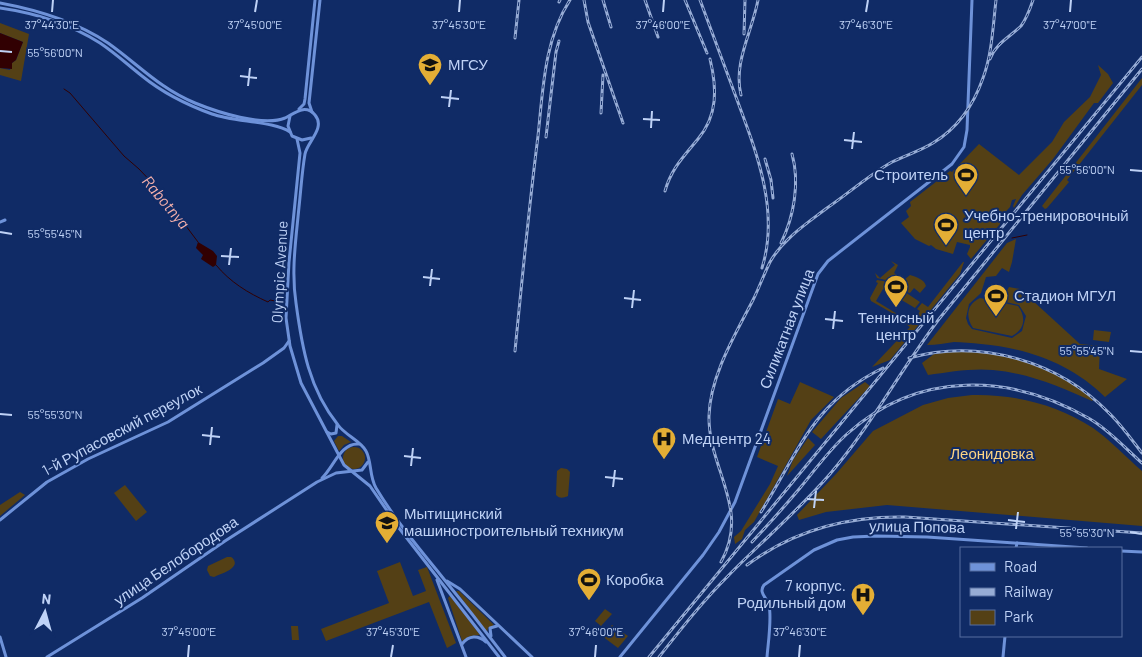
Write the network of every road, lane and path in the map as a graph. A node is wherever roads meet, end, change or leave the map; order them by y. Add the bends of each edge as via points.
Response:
1 (316, 0) edge
2 (320, 0) edge
3 (972, 0) edge
4 (0, 3) edge
5 (0, 8) edge
6 (298, 110) junction
7 (312, 112) junction
8 (292, 114) junction
9 (290, 132) junction
10 (313, 137) junction
11 (297, 139) junction
12 (5, 220) dead end
13 (0, 222) edge
14 (287, 290) junction
15 (294, 290) junction
16 (286, 300) junction
17 (295, 300) junction
18 (289, 339) junction
19 (284, 348) junction
20 (292, 353) junction
21 (337, 425) junction
22 (326, 432) junction
23 (360, 444) junction
24 (339, 457) junction
25 (368, 459) junction
26 (351, 472) junction
27 (317, 482) junction
28 (0, 520) edge
29 (1017, 543) junction
30 (1016, 547) edge
31 (1073, 547) edge
32 (1122, 551) edge
33 (1142, 552) edge
34 (435, 575) junction
35 (443, 578) junction
36 (500, 628) junction
37 (0, 637) edge
38 (1005, 637) edge
39 (495, 643) junction
40 (461, 644) junction
41 (490, 646) junction
42 (6, 657) edge
43 (47, 657) edge
44 (466, 657) edge
45 (499, 657) edge
46 (505, 657) edge
47 (532, 657) edge
48 (620, 657) edge
49 (767, 657) edge
50 (1003, 657) edge

1 - 6 main road via 306,99
2 - 7 main road via 309,102
3 - 48 main road, Силикатная улица via 966,130 962,150 952,164 828,261 818,274 735,502 720,532
4 - 8 main road via 45,13 77,26 110,45 158,84 206,108 271,121
5 - 9 main road via 47,19 81,32 156,87 196,108
6 - 7 main road
6 - 8 main road
7 - 10 main road via 318,124
8 - 9 main road via 288,124
9 - 11 main road
10 - 11 main road
10 - 15 main road, Olympic Avenue via 305,152 294,254
11 - 14 main road, Olympic Avenue via 300,153
12 - 13 main road
14 - 15 main road via 291,294
14 - 16 main road, Olympic Avenue
15 - 17 main road, Olympic Avenue
16 - 17 main road via 291,296
16 - 18 main road, Olympic Avenue
17 - 21 main road, Olympic Avenue via 307,365
18 - 19 main road, 1-й Рупасовский переулок
18 - 20 main road, Olympic Avenue
19 - 20 main road
19 - 28 main road, 1-й Рупасовский переулок via 168,422 53,478
20 - 22 main road, Olympic Avenue via 308,398
21 - 22 main road via 336,433
21 - 23 main road, Olympic Avenue
22 - 24 main road, Olympic Avenue
23 - 24 main road via 348,445
23 - 25 main road, Olympic Avenue
24 - 26 main road, Olympic Avenue
24 - 27 main road
25 - 26 main road via 362,470
25 - 35 main road, Olympic Avenue via 371,477 379,493
26 - 27 main road via 336,473
26 - 34 main road, Olympic Avenue via 370,486
27 - 43 main road, улица Белобородова
29 - 30 main road
29 - 31 main road, улица Попова
29 - 49 main road, улица Попова via 875,536 837,540 814,550 762,588 770,607
32 - 33 main road
34 - 40 main road
34 - 41 main road, Olympic Avenue
35 - 36 main road via 460,589
35 - 39 main road, Olympic Avenue
36 - 39 main road via 493,626 490,629
36 - 47 main road
37 - 42 main road
38 - 50 main road
39 - 46 main road, Olympic Avenue
40 - 41 main road via 476,637
40 - 44 main road
41 - 45 main road, Olympic Avenue

